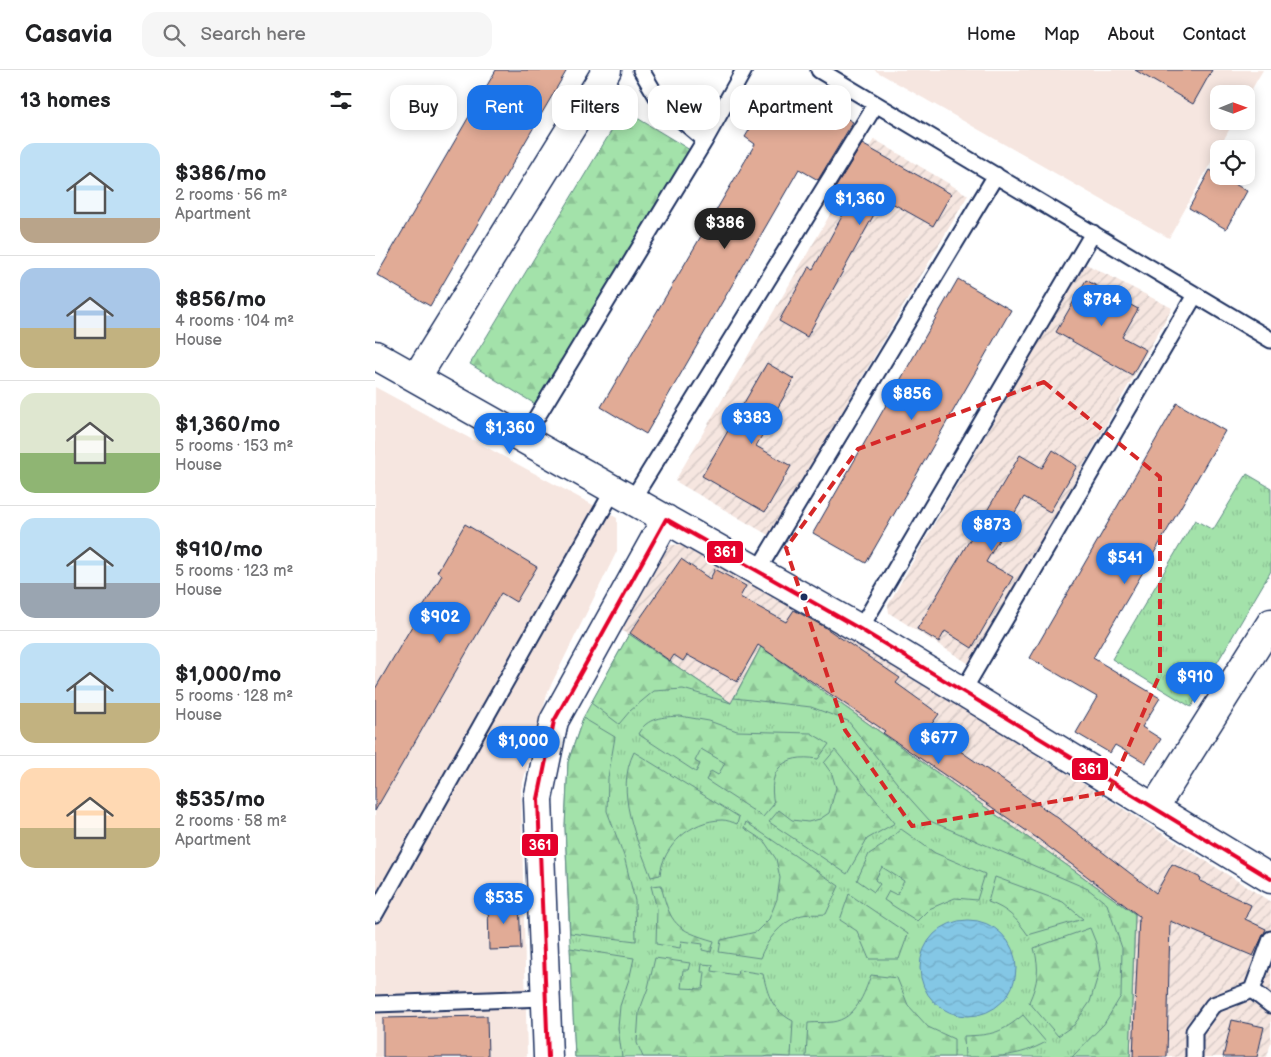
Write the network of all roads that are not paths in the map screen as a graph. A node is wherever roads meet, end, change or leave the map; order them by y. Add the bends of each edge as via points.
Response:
1 (607, 70) edge
2 (641, 70) edge
3 (745, 70) edge
4 (819, 70) edge
5 (876, 104) junction
6 (705, 140) junction
7 (996, 175) junction
8 (1093, 233) junction
9 (1195, 295) junction
10 (1271, 340) edge
11 (375, 355) edge
12 (416, 378) junction
13 (523, 438) junction
14 (623, 494) junction
15 (665, 518) junction
16 (758, 570) junction
17 (1271, 623) edge
18 (860, 629) junction
19 (963, 692) junction
20 (1155, 808) junction
21 (1271, 879) edge
22 (375, 914) edge
23 (1271, 939) edge
24 (1253, 990) junction
25 (545, 998) junction
26 (375, 1004) edge
27 (1271, 1006) edge
28 (548, 1057) edge
29 (1194, 1057) edge

1 - 12 street
2 - 6 lane via 660,102
3 - 6 lane
4 - 5 lane
5 - 7 lane
5 - 14 lane
6 - 13 lane
7 - 8 lane
7 - 16 lane
8 - 9 lane
8 - 18 lane
9 - 10 lane
9 - 19 lane
11 - 12 street
12 - 13 street
13 - 14 street
14 - 15 street
14 - 22 lane
15 - 16 street
15 - 25 street via 554,721 538,798
16 - 18 street
17 - 20 street
18 - 19 street
19 - 20 street
20 - 21 street
23 - 24 lane
24 - 27 lane
24 - 29 lane via 1213,1005 1194,1031
25 - 26 lane
25 - 28 street

